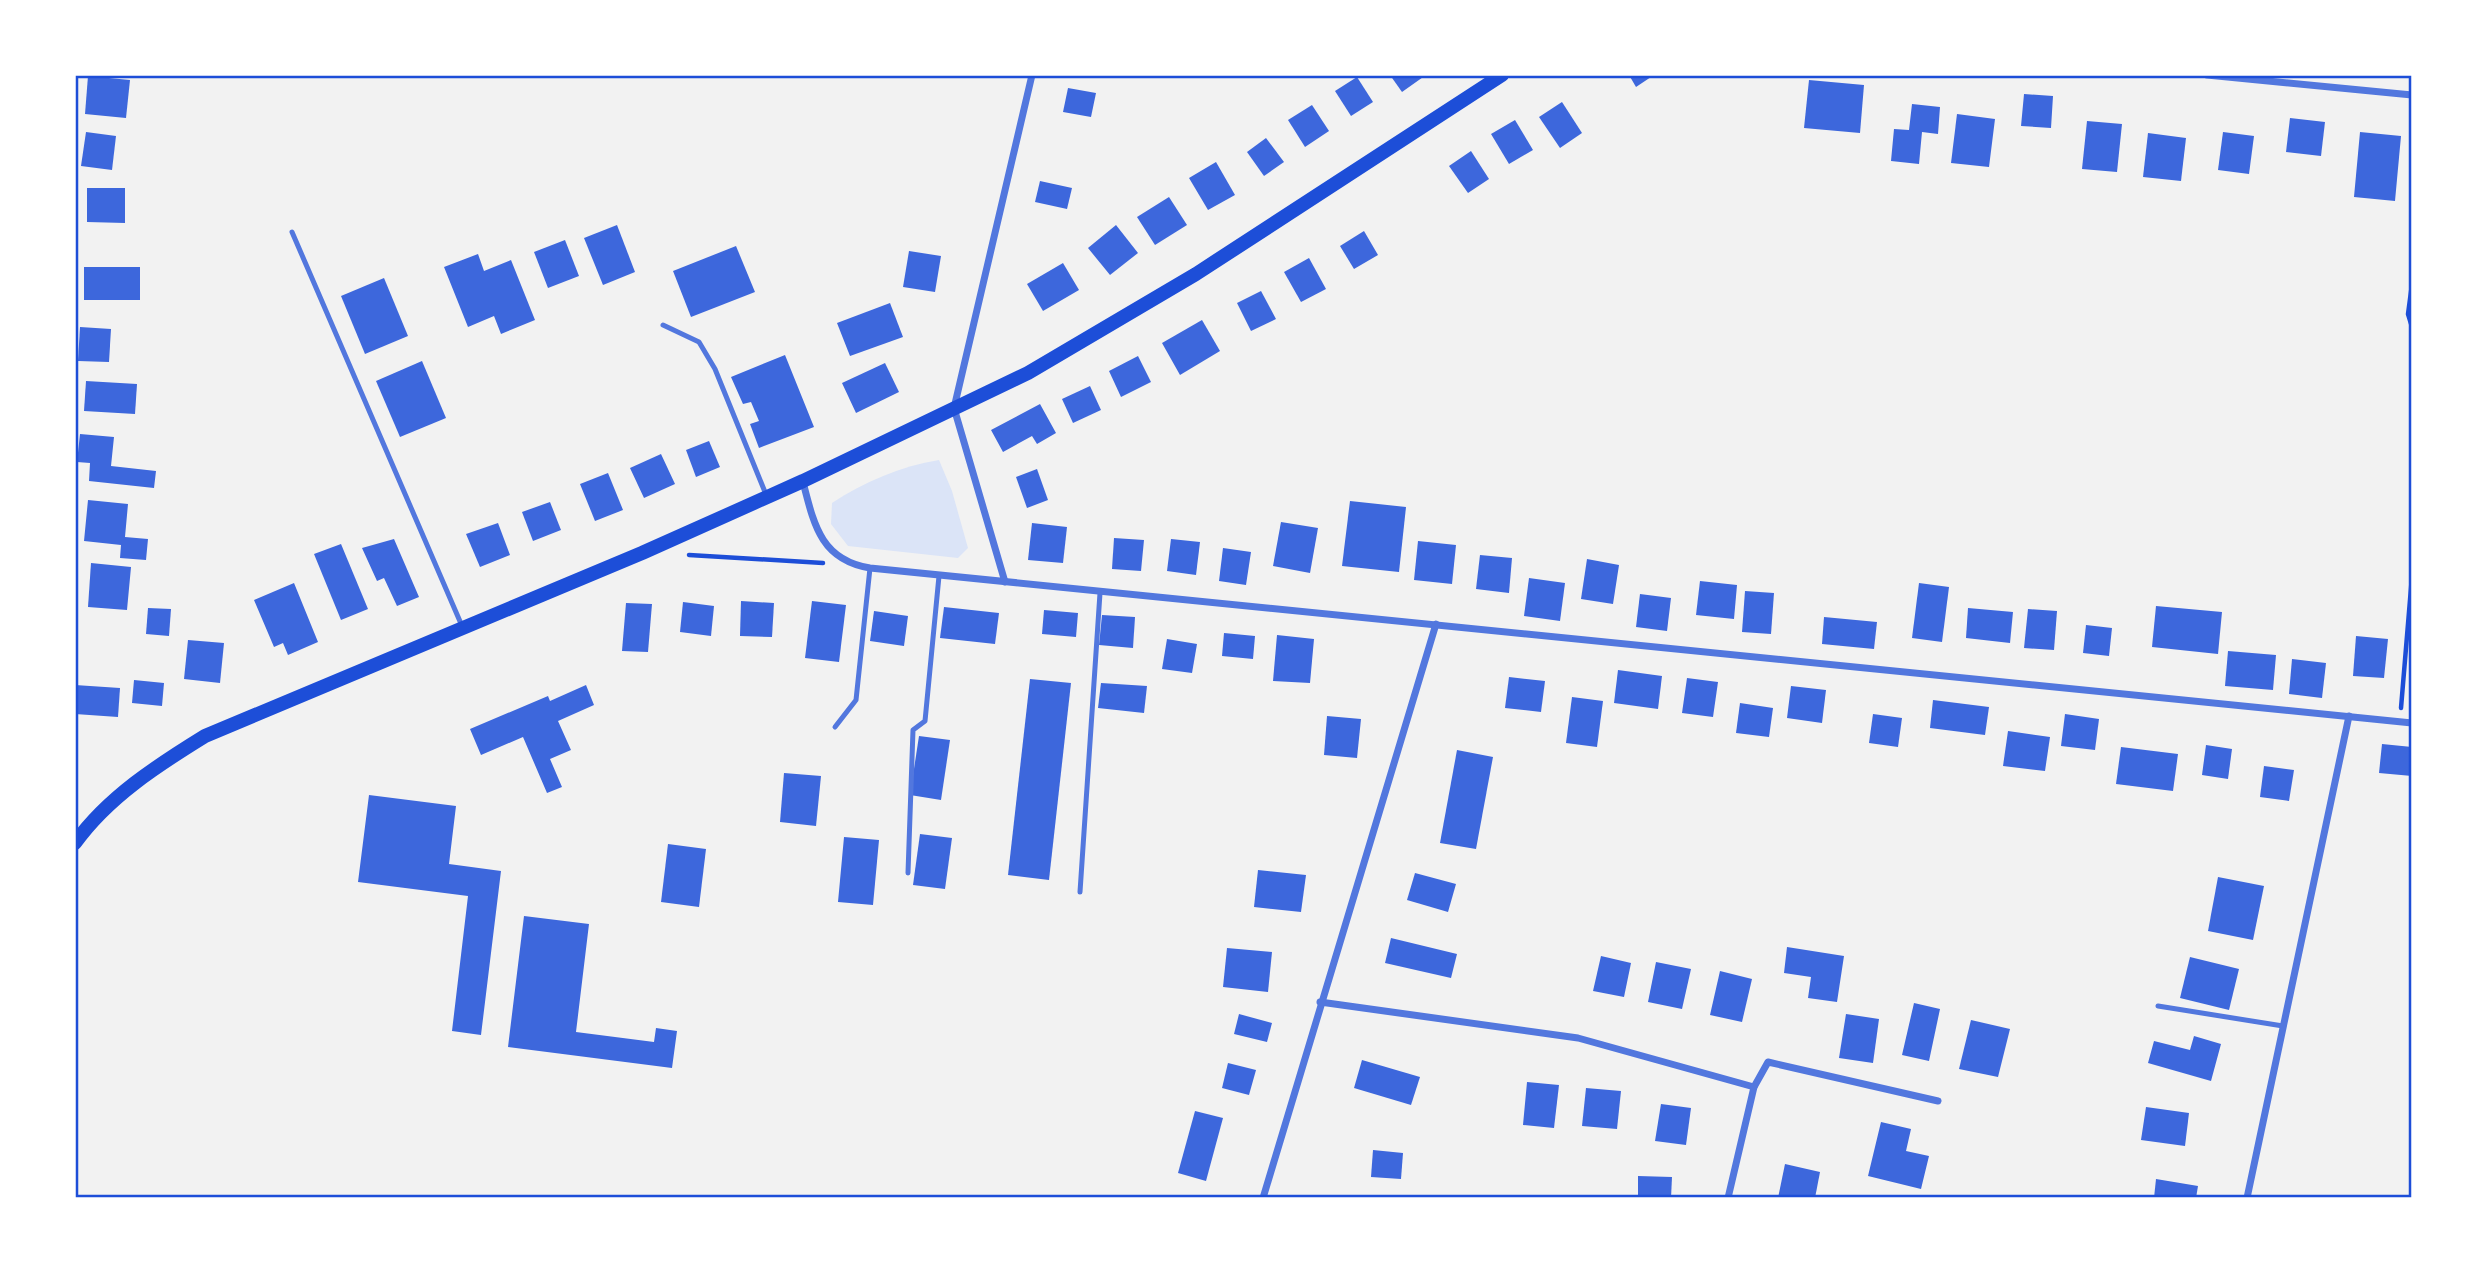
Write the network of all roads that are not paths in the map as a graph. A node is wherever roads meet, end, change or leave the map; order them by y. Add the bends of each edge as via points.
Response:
1 (1031, 75) edge
2 (1502, 75) edge
3 (2207, 75) edge
4 (2412, 95) edge
5 (292, 232) dead end
6 (663, 325) dead end
7 (954, 408) junction
8 (803, 481) junction
9 (767, 497) junction
10 (870, 568) junction
11 (939, 576) junction
12 (1005, 582) junction
13 (1100, 593) junction
14 (1436, 624) junction
15 (464, 629) junction
16 (2349, 716) junction
17 (2412, 723) edge
18 (835, 727) dead end
19 (75, 843) edge
20 (908, 873) dead end
21 (1080, 892) dead end
22 (1320, 1002) junction
23 (2158, 1006) dead end
24 (2283, 1026) junction
25 (1754, 1087) junction
26 (1938, 1101) dead end
27 (1263, 1198) edge
28 (1728, 1198) edge
29 (2247, 1198) edge

1 - 7 street
2 - 7 main road via 1184,282 1028,373
3 - 4 street
5 - 15 lane
6 - 9 lane via 699,342 710,360
7 - 8 main road
7 - 12 street
8 - 9 main road
8 - 10 street via 826,548 852,565
9 - 15 main road
10 - 11 street
10 - 18 lane via 856,701
11 - 12 street
11 - 20 lane via 925,721 913,730
12 - 13 street
13 - 14 street
13 - 21 lane
14 - 16 street
14 - 22 street
15 - 19 main road via 205,736 153,768
16 - 17 street
16 - 24 street
22 - 25 street via 1578,1038
22 - 27 street
23 - 24 lane
24 - 29 street
25 - 26 street via 1768,1062
25 - 28 street

